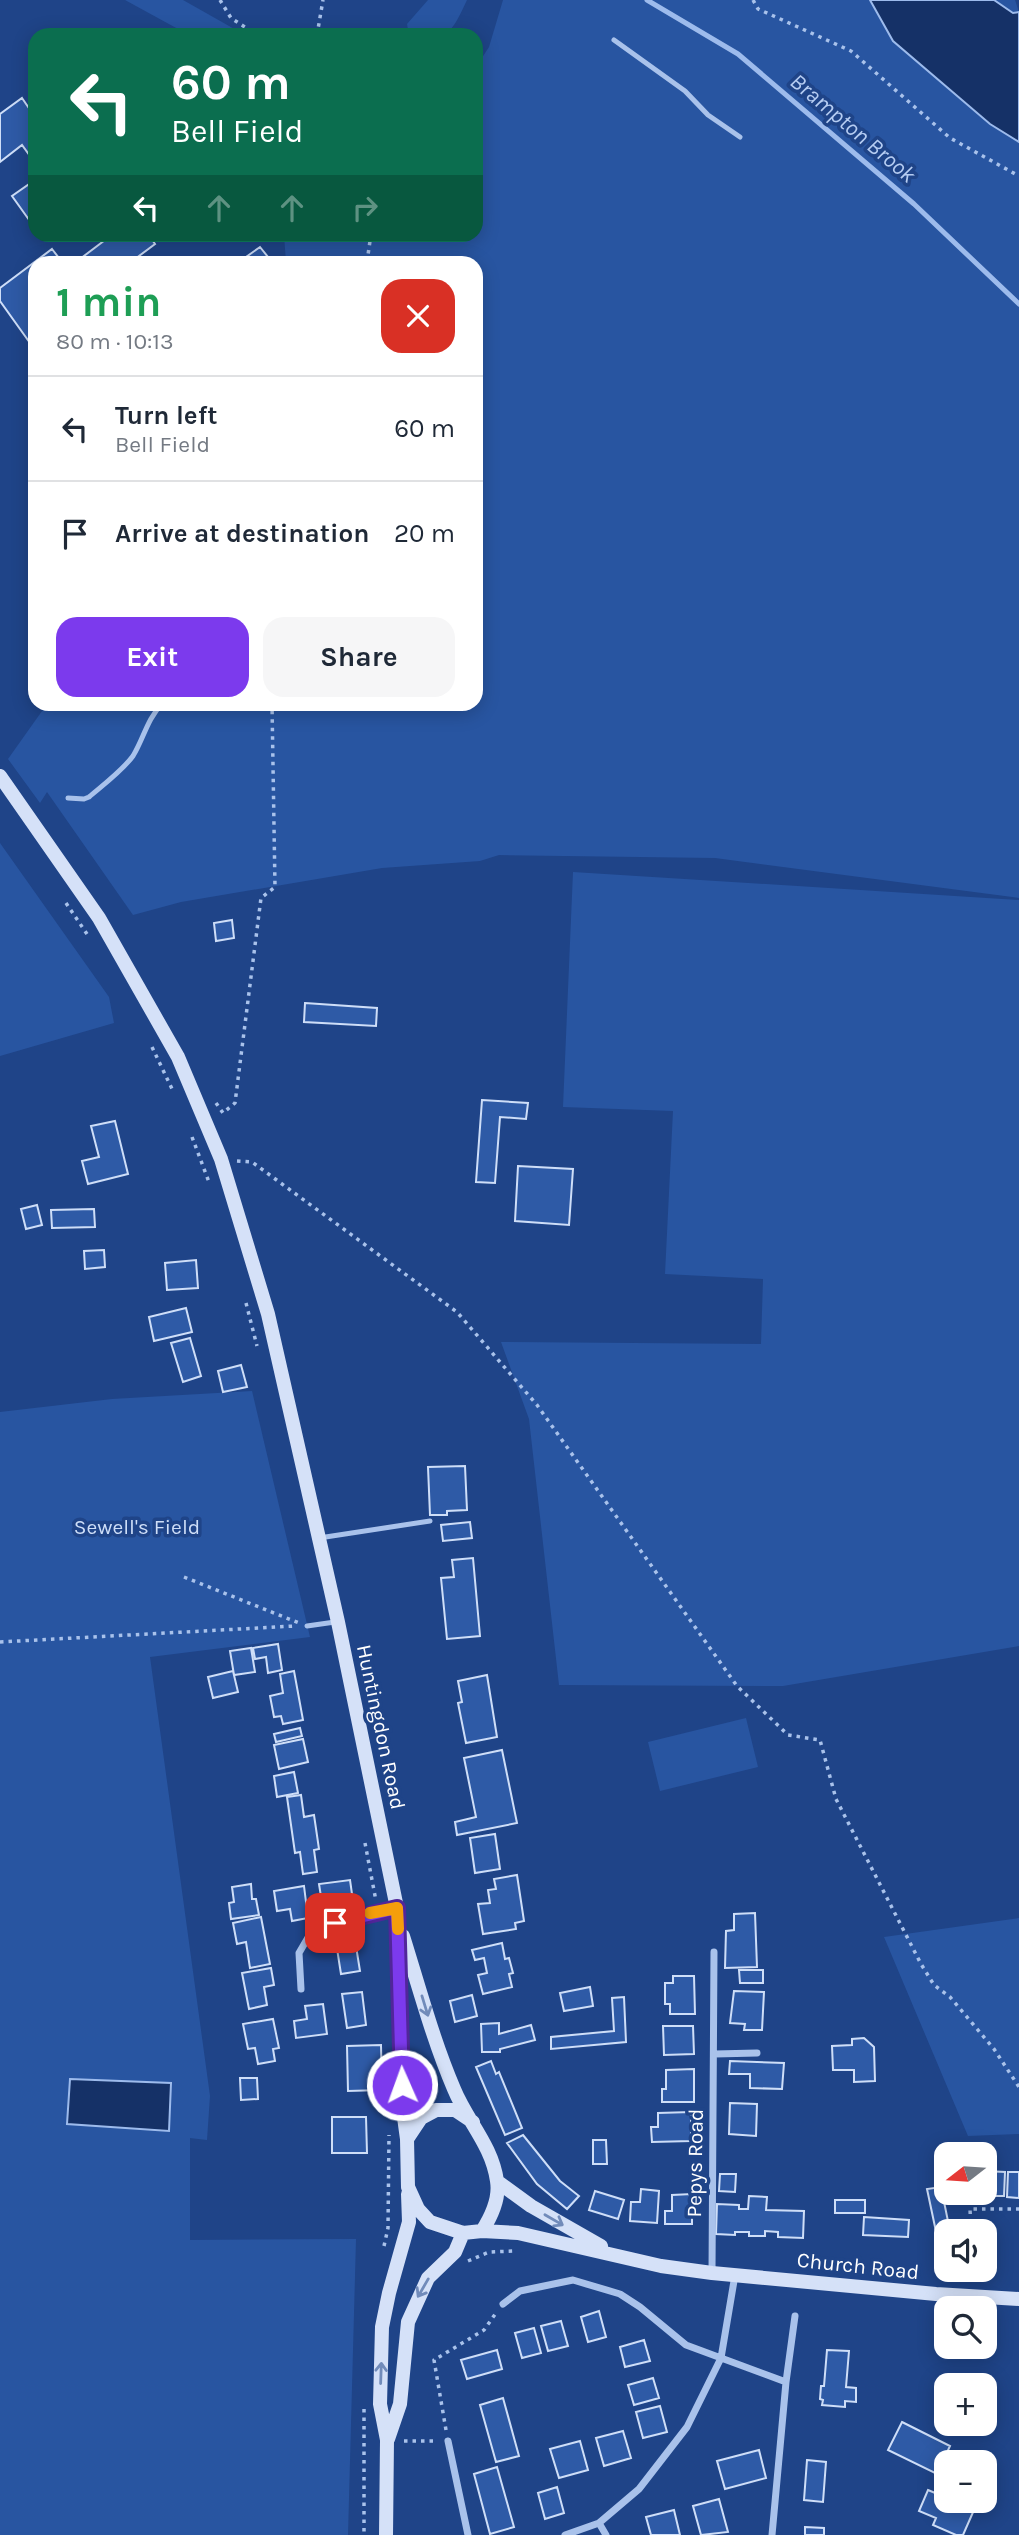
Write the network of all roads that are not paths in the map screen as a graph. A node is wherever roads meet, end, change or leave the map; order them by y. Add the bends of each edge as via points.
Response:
1 (614, 40) dead end
2 (740, 137) dead end
3 (155, 711) edge
4 (0, 776) edge
5 (68, 798) dead end
6 (430, 1521) dead end
7 (320, 1542) junction
8 (338, 1622) junction
9 (310, 1626) road end
10 (397, 1912) junction
11 (714, 1952) dead end
12 (301, 1989) dead end
13 (757, 2053) dead end
14 (715, 2054) junction
15 (473, 2122) junction
16 (407, 2139) junction
17 (498, 2182) junction
18 (408, 2187) junction
19 (482, 2231) junction
20 (463, 2234) junction
21 (614, 2254) junction
22 (712, 2273) junction
23 (735, 2274) junction
24 (1019, 2299) edge
25 (503, 2304) road end
26 (795, 2316) dead end
27 (722, 2358) junction
28 (786, 2382) junction
29 (387, 2440) junction
30 (448, 2441) road end
31 (599, 2523) junction
32 (386, 2535) edge
33 (468, 2535) edge
34 (565, 2535) edge
35 (606, 2535) edge
36 (772, 2535) edge

1 - 2 lane
3 - 5 lane via 123,766 84,800
4 - 7 main road, Huntingdon Road via 99,918 149,1003 178,1057 221,1159 268,1314
6 - 7 lane
7 - 8 main road, Huntingdon Road
8 - 9 lane
8 - 10 main road, Huntingdon Road
10 - 12 street via 313,1929 299,1954
10 -> 15 main road via 442,2060
10 - 16 main road
11 - 14 street, Pepys Road
13 - 14 street
14 - 22 street, Pepys Road
15 - 16 main road via 455,2110 436,2110 421,2118
15 - 17 main road via 485,2141
16 - 18 main road
17 - 19 main road via 491,2217
17 -> 21 main road
18 - 20 main road via 430,2222
29 -> 18 main road via 380,2403 382,2327 409,2222
19 - 20 main road
19 - 21 main road
20 -> 29 main road via 455,2252 428,2278 408,2322 400,2404
21 - 22 main road
22 - 23 main road
23 - 24 main road, Church Road
23 - 27 street
25 - 27 street via 520,2291 573,2280 620,2294 686,2346
26 - 28 street
27 - 28 street
27 - 31 street via 687,2427 639,2489
28 - 36 street
29 - 32 main road
30 - 33 street
31 - 34 street
31 - 35 street

